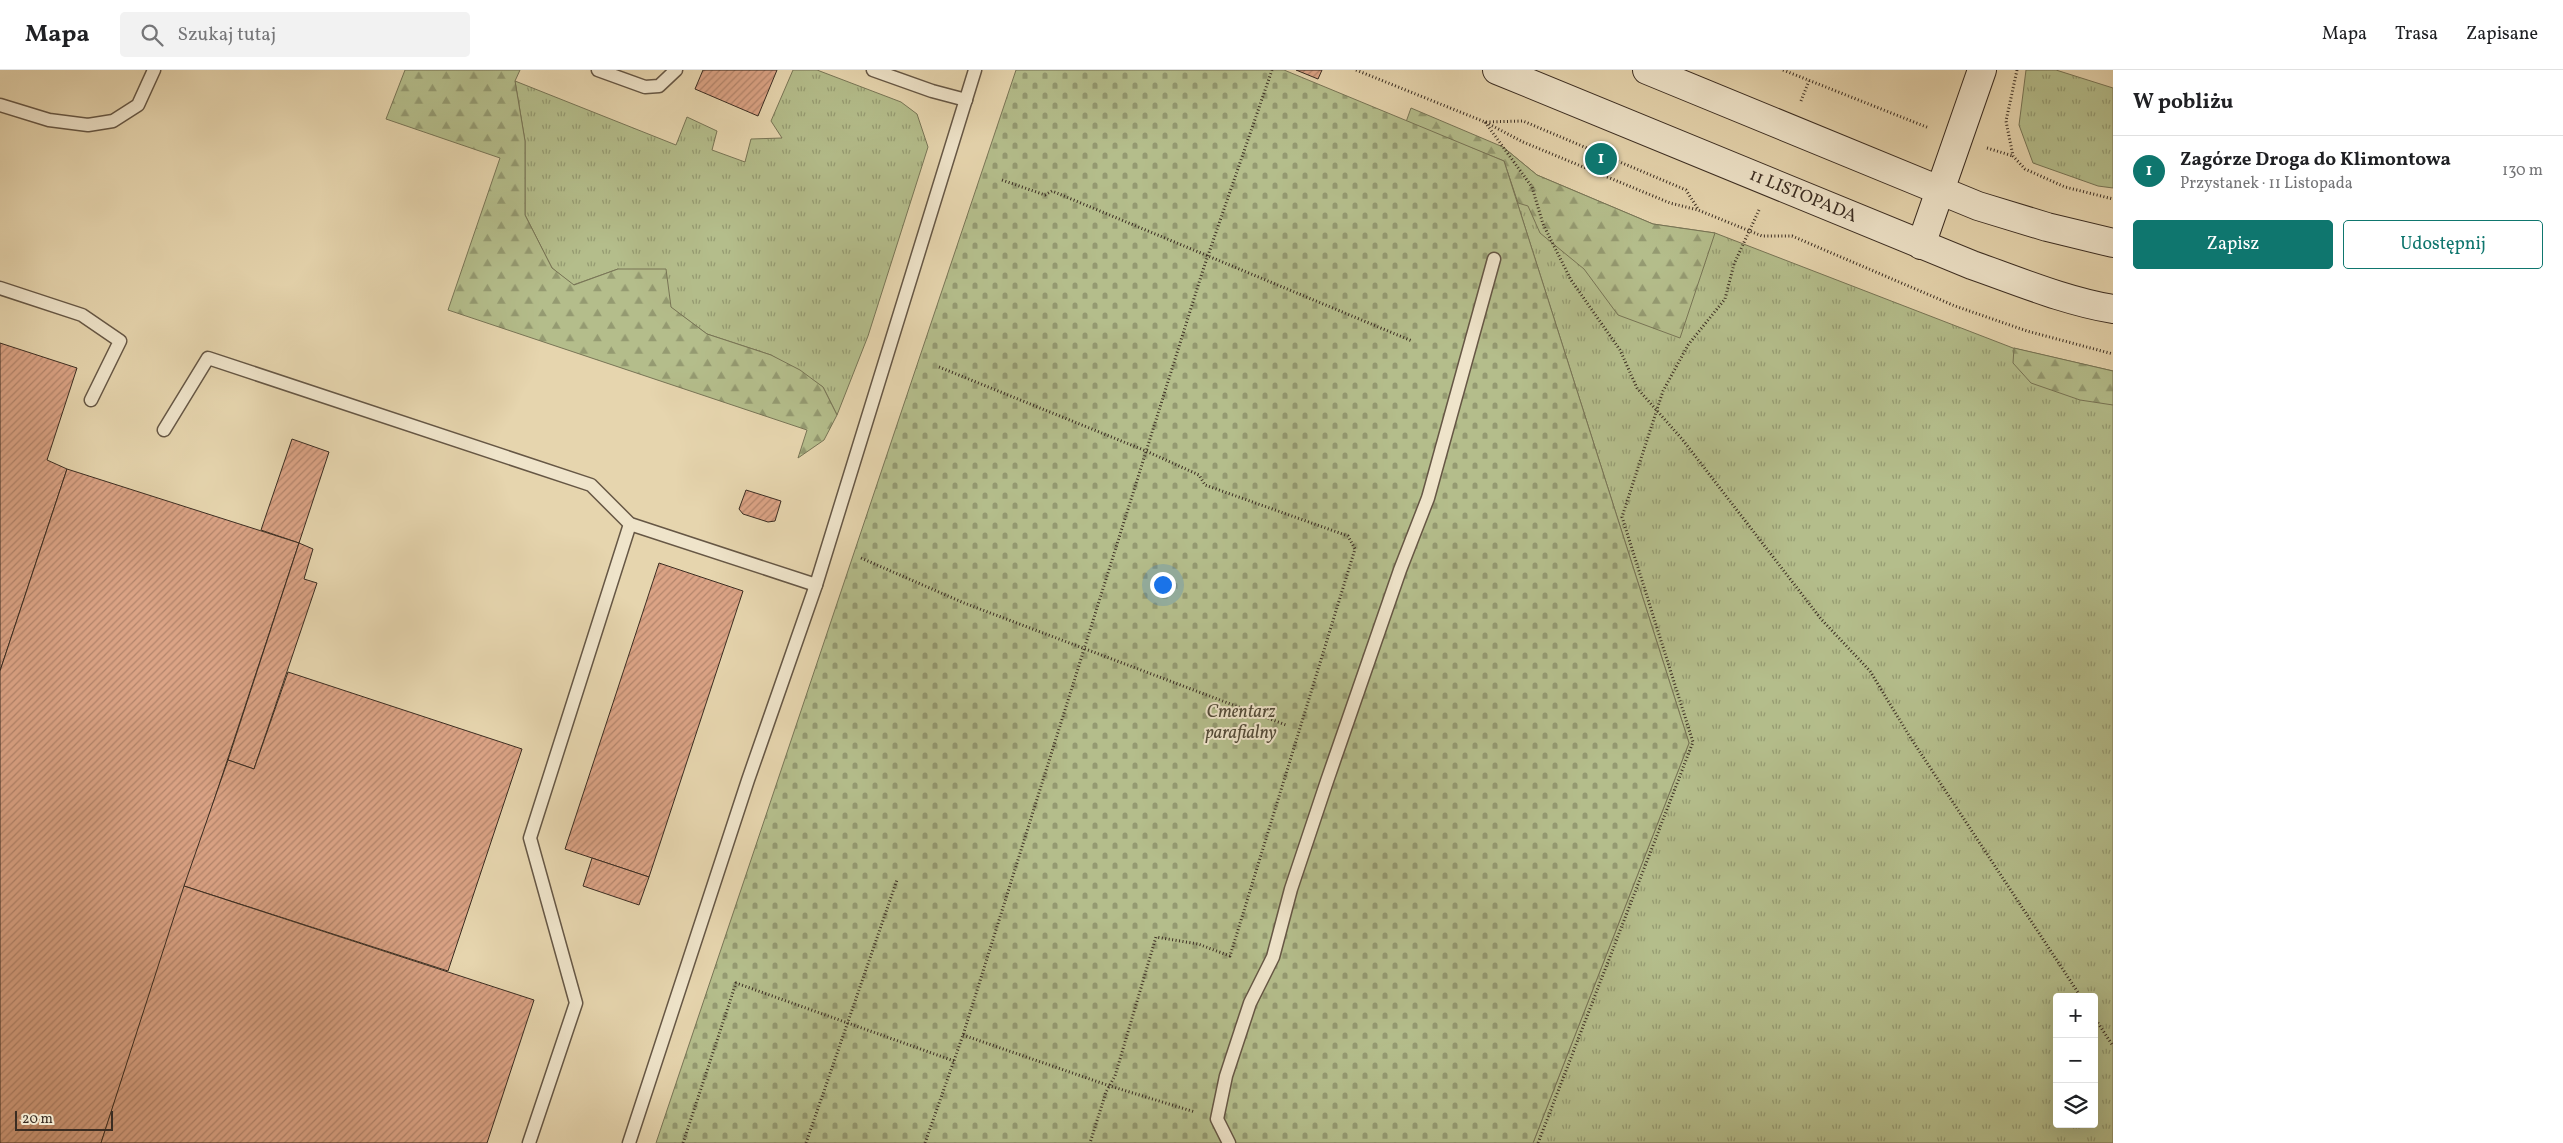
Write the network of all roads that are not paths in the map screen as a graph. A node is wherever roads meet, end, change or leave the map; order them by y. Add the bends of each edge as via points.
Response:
1 (154, 70) edge
2 (598, 70) edge
3 (676, 70) edge
4 (873, 70) edge
5 (975, 70) edge
6 (1497, 70) edge
7 (1648, 70) edge
8 (1982, 70) edge
9 (966, 100) junction
10 (0, 105) edge
11 (1940, 191) junction
12 (2113, 243) edge
13 (1921, 244) junction
14 (1494, 259) dead end
15 (0, 288) edge
16 (2113, 309) edge
17 (91, 400) dead end
18 (164, 430) dead end
19 (630, 524) junction
20 (816, 585) junction
21 (529, 1143) edge
22 (629, 1143) edge
23 (1229, 1143) edge

1 - 10 lane via 138,105 114,121 88,125 49,120
2 - 3 lane via 645,87 659,86
4 - 9 lane via 932,92
5 - 9 lane
6 - 13 main road, 11 LISTOPADA
7 - 11 main road
8 - 11 main road
9 - 20 lane
11 - 12 main road via 1978,206
11 - 13 main road
13 - 16 main road, 11 LISTOPADA via 2028,285
14 - 23 lane via 1428,498 1327,781 1291,889 1274,957 1250,1003 1226,1076 1217,1119
15 - 17 lane via 82,314 120,341
18 - 19 lane via 208,358 591,485
19 - 20 lane
19 - 21 lane via 530,838 576,1002
20 - 22 lane

